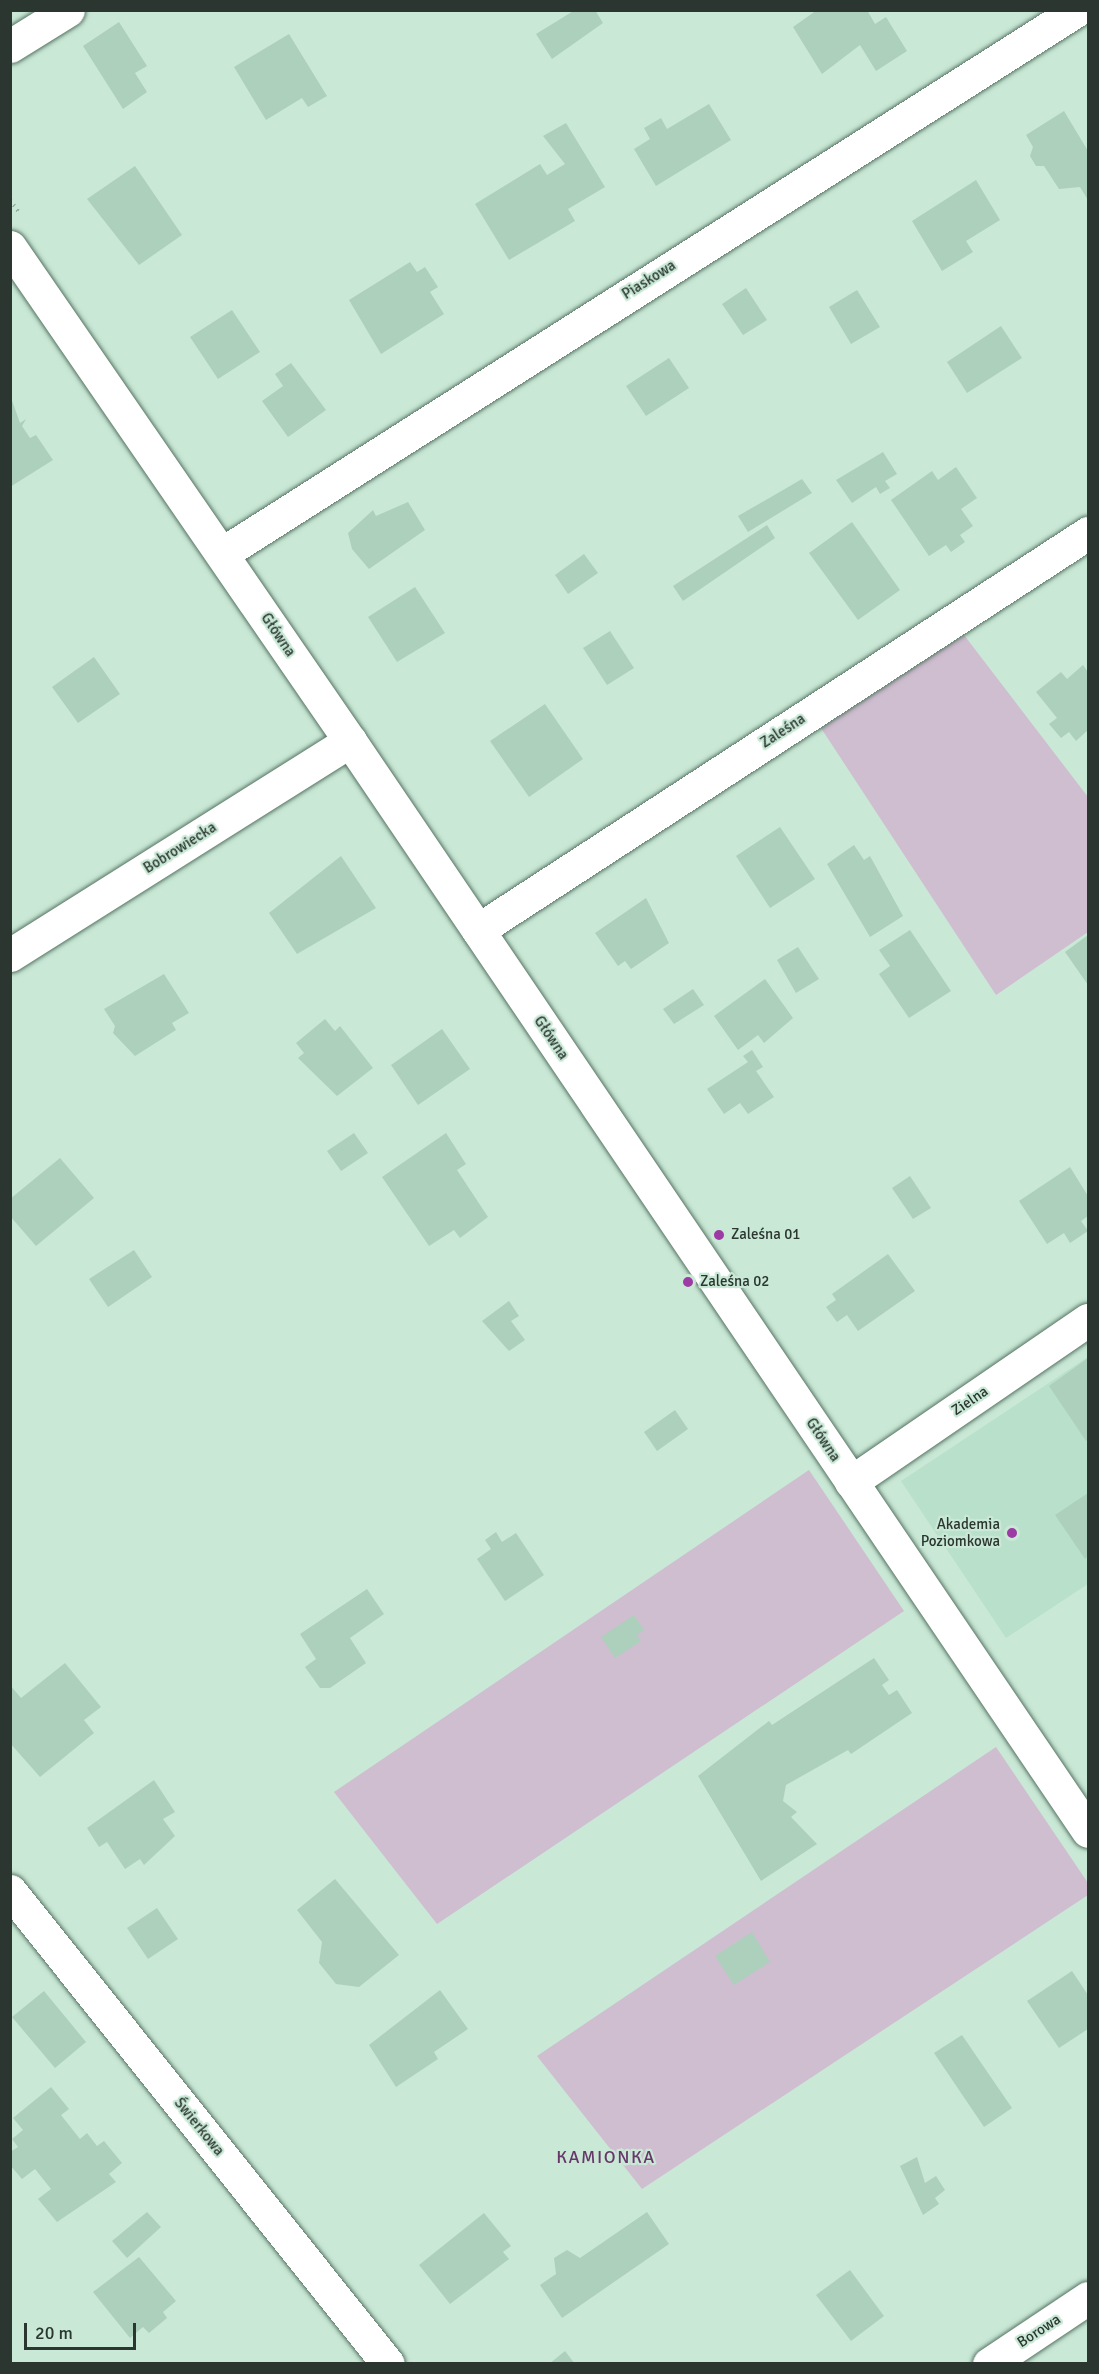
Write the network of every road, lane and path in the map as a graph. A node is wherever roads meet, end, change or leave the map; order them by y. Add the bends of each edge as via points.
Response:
1 (68, 10) edge
2 (1077, 10) edge
3 (10, 46) edge
4 (10, 247) edge
5 (1089, 533) edge
6 (223, 553) junction
7 (350, 741) junction
8 (478, 930) junction
9 (10, 955) edge
10 (1089, 1320) edge
11 (851, 1482) junction
12 (1089, 1830) edge
13 (10, 1891) edge
14 (1089, 2298) edge
15 (388, 2364) edge
16 (990, 2364) edge

1 - 3 street
2 - 6 street, Piaskowa
4 - 6 street, Główna
5 - 8 street, Zaleśna
6 - 7 street, Główna
7 - 8 street, Główna
7 - 9 street, Bobrowiecka
8 - 11 street, Główna
10 - 11 street, Zielna
11 - 12 street, Główna
13 - 15 street, Świerkowa
14 - 16 street, Borowa

